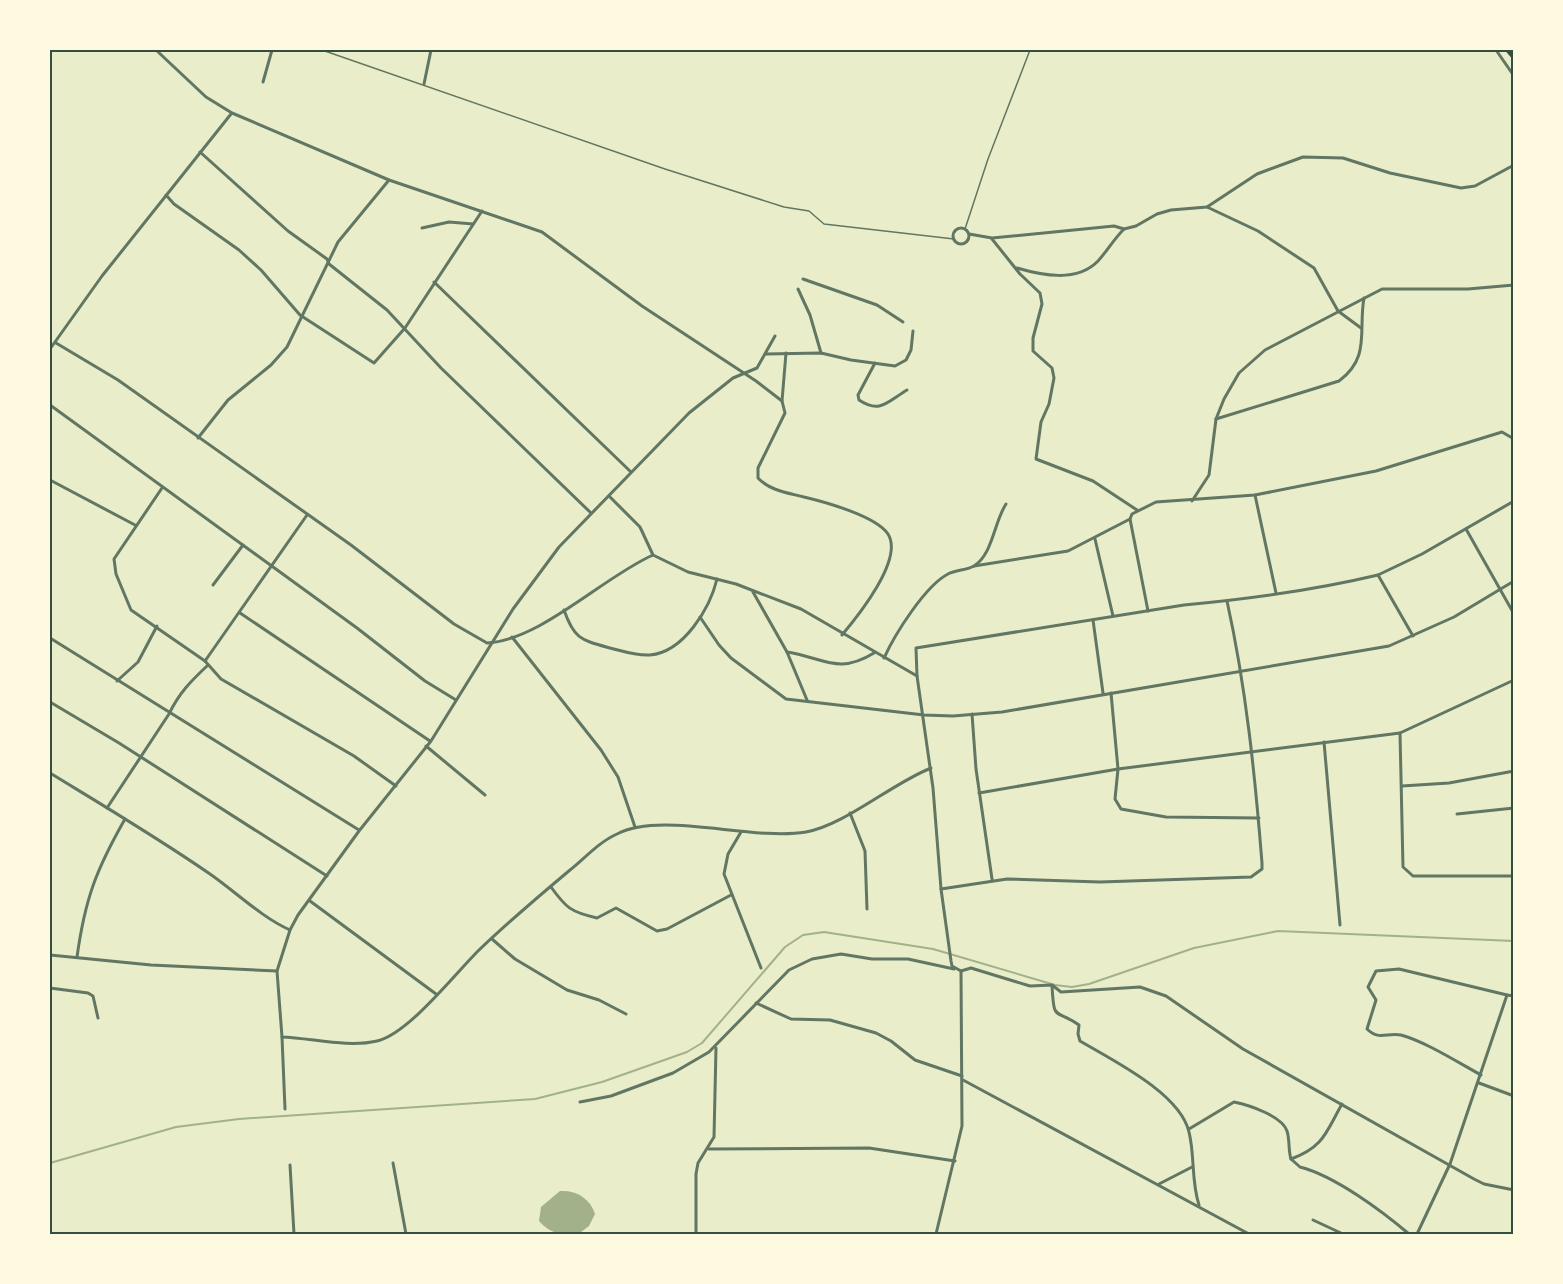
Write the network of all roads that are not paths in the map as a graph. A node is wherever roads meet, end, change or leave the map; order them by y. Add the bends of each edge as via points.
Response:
1 (156, 50) edge
2 (272, 50) edge
3 (322, 50) edge
4 (431, 50) edge
5 (1030, 50) edge
6 (1496, 50) edge
7 (1508, 50) edge
8 (1514, 57) edge
9 (1514, 76) edge
10 (263, 82) dead end
11 (424, 84) junction
12 (232, 113) junction
13 (200, 152) junction
14 (1514, 165) edge
15 (389, 180) junction
16 (166, 195) junction
17 (1206, 207) junction
18 (482, 211) junction
19 (473, 224) junction
20 (422, 228) dead end
21 (965, 229) junction
22 (1124, 229) junction
23 (969, 234) junction
24 (992, 238) junction
25 (954, 239) junction
26 (327, 259) junction
27 (1015, 267) junction
28 (803, 279) dead end
29 (434, 282) junction
30 (1514, 285) edge
31 (798, 289) dead end
32 (1364, 298) junction
33 (1338, 311) junction
34 (300, 315) junction
35 (903, 322) dead end
36 (405, 328) junction
37 (1362, 329) junction
38 (913, 331) dead end
39 (775, 336) dead end
40 (56, 343) junction
41 (50, 350) edge
42 (821, 352) junction
43 (786, 353) junction
44 (766, 354) junction
45 (875, 363) junction
46 (745, 373) junction
47 (907, 390) dead end
48 (782, 401) junction
49 (50, 405) edge
50 (1216, 419) junction
51 (198, 438) junction
52 (1514, 439) edge
53 (631, 472) junction
54 (50, 480) edge
55 (162, 487) junction
56 (1255, 495) junction
57 (608, 496) junction
58 (1192, 501) junction
59 (1514, 501) edge
60 (1006, 504) dead end
61 (1137, 510) junction
62 (591, 513) junction
63 (307, 515) junction
64 (1130, 519) junction
65 (136, 526) junction
66 (1466, 528) junction
67 (1095, 539) junction
68 (243, 545) junction
69 (653, 555) junction
70 (271, 566) junction
71 (974, 566) junction
72 (1378, 575) junction
73 (717, 579) junction
74 (1514, 581) edge
75 (213, 585) dead end
76 (1500, 589) junction
77 (753, 591) junction
78 (1276, 593) junction
79 (1227, 601) junction
80 (564, 610) junction
81 (1148, 610) junction
82 (240, 613) junction
83 (1514, 614) edge
84 (700, 617) junction
85 (1113, 617) junction
86 (1093, 620) junction
87 (157, 626) junction
88 (842, 635) junction
89 (1413, 636) junction
90 (512, 637) junction
91 (50, 638) edge
92 (491, 643) junction
93 (788, 652) junction
94 (874, 653) junction
95 (884, 658) junction
96 (205, 661) junction
97 (207, 666) junction
98 (1242, 670) junction
99 (917, 676) junction
100 (1514, 680) edge
101 (117, 681) junction
102 (1111, 693) junction
103 (1103, 694) junction
104 (456, 700) junction
105 (807, 700) junction
106 (50, 702) edge
107 (169, 714) junction
108 (972, 714) junction
109 (924, 715) junction
110 (1400, 733) junction
111 (430, 741) junction
112 (1324, 742) junction
113 (426, 746) junction
114 (1252, 751) junction
115 (141, 757) junction
116 (931, 768) junction
117 (1118, 769) junction
118 (1514, 771) edge
119 (50, 773) edge
120 (396, 786) junction
121 (1402, 786) junction
122 (979, 793) junction
123 (485, 795) dead end
124 (107, 808) junction
125 (1514, 808) edge
126 (850, 813) junction
127 (1456, 814) dead end
128 (1259, 818) junction
129 (126, 819) junction
130 (635, 827) junction
131 (359, 831) junction
132 (741, 832) junction
133 (327, 876) junction
134 (1514, 876) edge
135 (992, 880) junction
136 (551, 886) junction
137 (941, 888) junction
138 (731, 895) junction
139 (310, 900) junction
140 (867, 909) dead end
141 (1340, 925) dead end
142 (290, 930) junction
143 (492, 939) junction
144 (50, 955) edge
145 (77, 957) junction
146 (761, 968) dead end
147 (277, 971) junction
148 (961, 971) junction
149 (1052, 985) junction
150 (50, 988) edge
151 (436, 994) junction
152 (1507, 996) junction
153 (1514, 996) edge
154 (755, 1002) junction
155 (626, 1014) dead end
156 (98, 1018) dead end
157 (282, 1037) junction
158 (716, 1048) junction
159 (1481, 1075) junction
160 (963, 1078) junction
161 (1479, 1083) junction
162 (1514, 1096) edge
163 (580, 1102) dead end
164 (1342, 1103) junction
165 (285, 1109) dead end
166 (1189, 1129) junction
167 (709, 1149) junction
168 (1291, 1159) junction
169 (954, 1161) junction
170 (393, 1163) dead end
171 (1450, 1164) junction
172 (291, 1165) dead end
173 (1192, 1167) junction
174 (1158, 1184) junction
175 (1514, 1190) edge
176 (1200, 1207) junction
177 (1313, 1220) dead end
178 (294, 1234) edge
179 (406, 1234) edge
180 (696, 1234) edge
181 (936, 1234) edge
182 (1248, 1234) edge
183 (1342, 1234) edge
184 (1409, 1234) edge
185 (1417, 1234) edge

1 - 12 street via 206,97
2 - 10 street
3 - 11 lane
4 - 11 street
5 - 21 lane
6 - 9 street
7 - 8 highway
11 - 25 lane via 665,169 808,212 824,224
12 - 13 street
12 - 15 street
13 - 16 street
13 - 26 street via 288,231
14 - 17 street via 1475,186 1461,188 1343,159 1303,157 1257,174
15 - 18 street
15 - 26 street via 349,225
16 - 34 street via 239,250
16 - 40 street via 102,276
17 - 22 street via 1157,214
17 - 33 street via 1258,231 1314,268
18 - 19 street
18 - 46 street via 542,232 642,306
19 - 20 street via 449,222
19 - 29 street
21 - 23 street
21 - 25 street via 956,230
22 - 24 street via 1114,226
22 - 27 street via 1097,262 1080,271 1048,276
23 - 24 street
23 - 25 street via 963,243
24 - 27 street
26 - 34 street
26 - 36 street
27 - 61 street via 1040,292 1042,304 1033,351 1052,368 1054,378 1041,422 1036,459 1093,481
28 - 35 street via 877,305
29 - 36 street
29 - 53 street
30 - 32 street via 1468,290 1382,289
31 - 42 street
32 - 33 street
32 - 37 street
33 - 37 street
33 - 50 street via 1283,339 1247,364
34 - 36 street via 374,363
34 - 51 street via 277,360 228,400
36 - 62 street
37 - 50 street via 1361,350 1352,370 1339,381
38 - 45 street via 906,360 895,366
39 - 44 street
40 - 41 street
40 - 51 street via 118,380
42 - 43 street
42 - 45 street
43 - 44 street
43 - 48 street
44 - 46 street via 757,368
45 - 47 street via 859,400 870,408 878,408
46 - 48 street
46 - 53 street via 689,413
48 - 88 street via 785,414 758,468 758,478 771,487 832,505 874,523 889,535 890,559 874,592
49 - 55 street
50 - 58 street via 1209,475
51 - 63 street
52 - 56 street via 1502,432 1376,471
53 - 57 street
54 - 65 street
55 - 65 street
55 - 68 street
56 - 58 street
56 - 78 street
57 - 62 street
57 - 69 street via 640,527
58 - 61 street via 1156,502
59 - 66 street
60 - 71 street via 987,549
61 - 64 street
62 - 92 street via 546,564
63 - 70 street
63 - 92 street via 454,624
64 - 67 street
64 - 81 street
65 - 87 street via 113,564 131,610
66 - 72 street
66 - 76 street
67 - 71 street via 1046,556
67 - 85 street
68 - 70 street
68 - 75 street
69 - 73 street via 688,572
69 - 80 street
70 - 82 street
70 - 104 street
71 - 95 street via 934,583 897,632
72 - 78 street
72 - 89 street
73 - 77 street
73 - 84 street via 714,594
74 - 76 street
76 - 83 street
76 - 89 street
77 - 88 street via 801,609
77 - 93 street
78 - 79 street
79 - 81 street
79 - 98 street
80 - 84 street via 570,627 582,640 647,656 669,648
80 - 90 street
81 - 85 street
82 - 96 street
82 - 111 street
84 - 105 street via 719,645 767,687 786,699
85 - 86 street
86 - 99 street via 918,647
86 - 103 street
87 - 96 street
87 - 101 street via 138,662
88 - 94 street
89 - 98 street via 1389,646
90 - 92 street
90 - 130 street via 601,750 618,777
91 - 101 street
92 - 104 street
93 - 94 street via 842,666 858,663
93 - 105 street
94 - 95 street
95 - 99 street
96 - 97 street
97 - 107 street via 187,684
97 - 120 street via 221,679 354,756
98 - 102 street
98 - 114 street
99 - 109 street
100 - 110 street
101 - 107 street
102 - 103 street
102 - 117 street
103 - 108 street
104 - 111 street
105 - 109 street
106 - 115 street
107 - 115 street
107 - 131 street
108 - 109 street
108 - 122 street
109 - 116 street
110 - 112 street
110 - 121 street
111 - 113 street
112 - 114 street
112 - 141 street
113 - 120 street
113 - 123 street
114 - 117 street
114 - 128 street
115 - 124 street
115 - 133 street
116 - 126 street
116 - 137 street
117 - 122 street
117 - 128 street via 1115,799 1121,809 1166,817
118 - 121 street via 1449,783
119 - 124 street
120 - 131 street
121 - 134 street via 1403,867 1408,874
122 - 135 street
124 - 129 street
125 - 127 street
126 - 132 street via 804,832
126 - 140 street via 865,851
128 - 135 street via 1263,863 1251,878
129 - 142 street
129 - 145 street via 85,904
130 - 132 street
130 - 136 street via 607,839
131 - 133 street
132 - 138 street via 725,864
133 - 139 street
135 - 137 street
136 - 138 street via 573,912 597,918 616,908 657,931
136 - 143 street
137 - 148 street via 952,966
138 - 146 street
139 - 142 street
139 - 151 street
142 - 147 street
143 - 151 street
143 - 155 street via 515,959 567,990
144 - 145 street
145 - 147 street
147 - 157 street
148 - 149 street via 971,968 1030,986
148 - 154 street via 908,959 832,954 789,970
148 - 160 street
149 - 164 street via 1061,992 1140,987 1166,996 1243,1049
149 - 166 street via 1054,1008 1062,1018 1079,1025 1080,1041 1146,1081 1185,1120
150 - 156 street via 93,996
151 - 157 street via 397,1032 378,1041
152 - 153 street
152 - 159 street
152 - 159 street via 1399,969 1376,971 1368,987 1376,1000 1367,1023 1371,1034 1402,1035
154 - 158 street
154 - 160 street via 791,1019 830,1020 876,1033 915,1060
157 - 165 street
158 - 163 street via 673,1072 611,1096
158 - 167 street via 714,1137
159 - 161 street
160 - 169 street via 962,1126
160 - 174 street
161 - 162 street
161 - 171 street
164 - 168 street via 1323,1139 1311,1152
164 - 171 street
166 - 168 street via 1238,1103 1283,1123
166 - 173 street
167 - 169 street via 869,1148
167 - 180 street via 698,1163 696,1174
168 - 184 street via 1386,1214
169 - 181 street
170 - 179 street
171 - 175 street via 1484,1184
171 - 185 street
172 - 178 street
173 - 174 street
173 - 176 street
174 - 176 street
176 - 182 street
177 - 183 street

